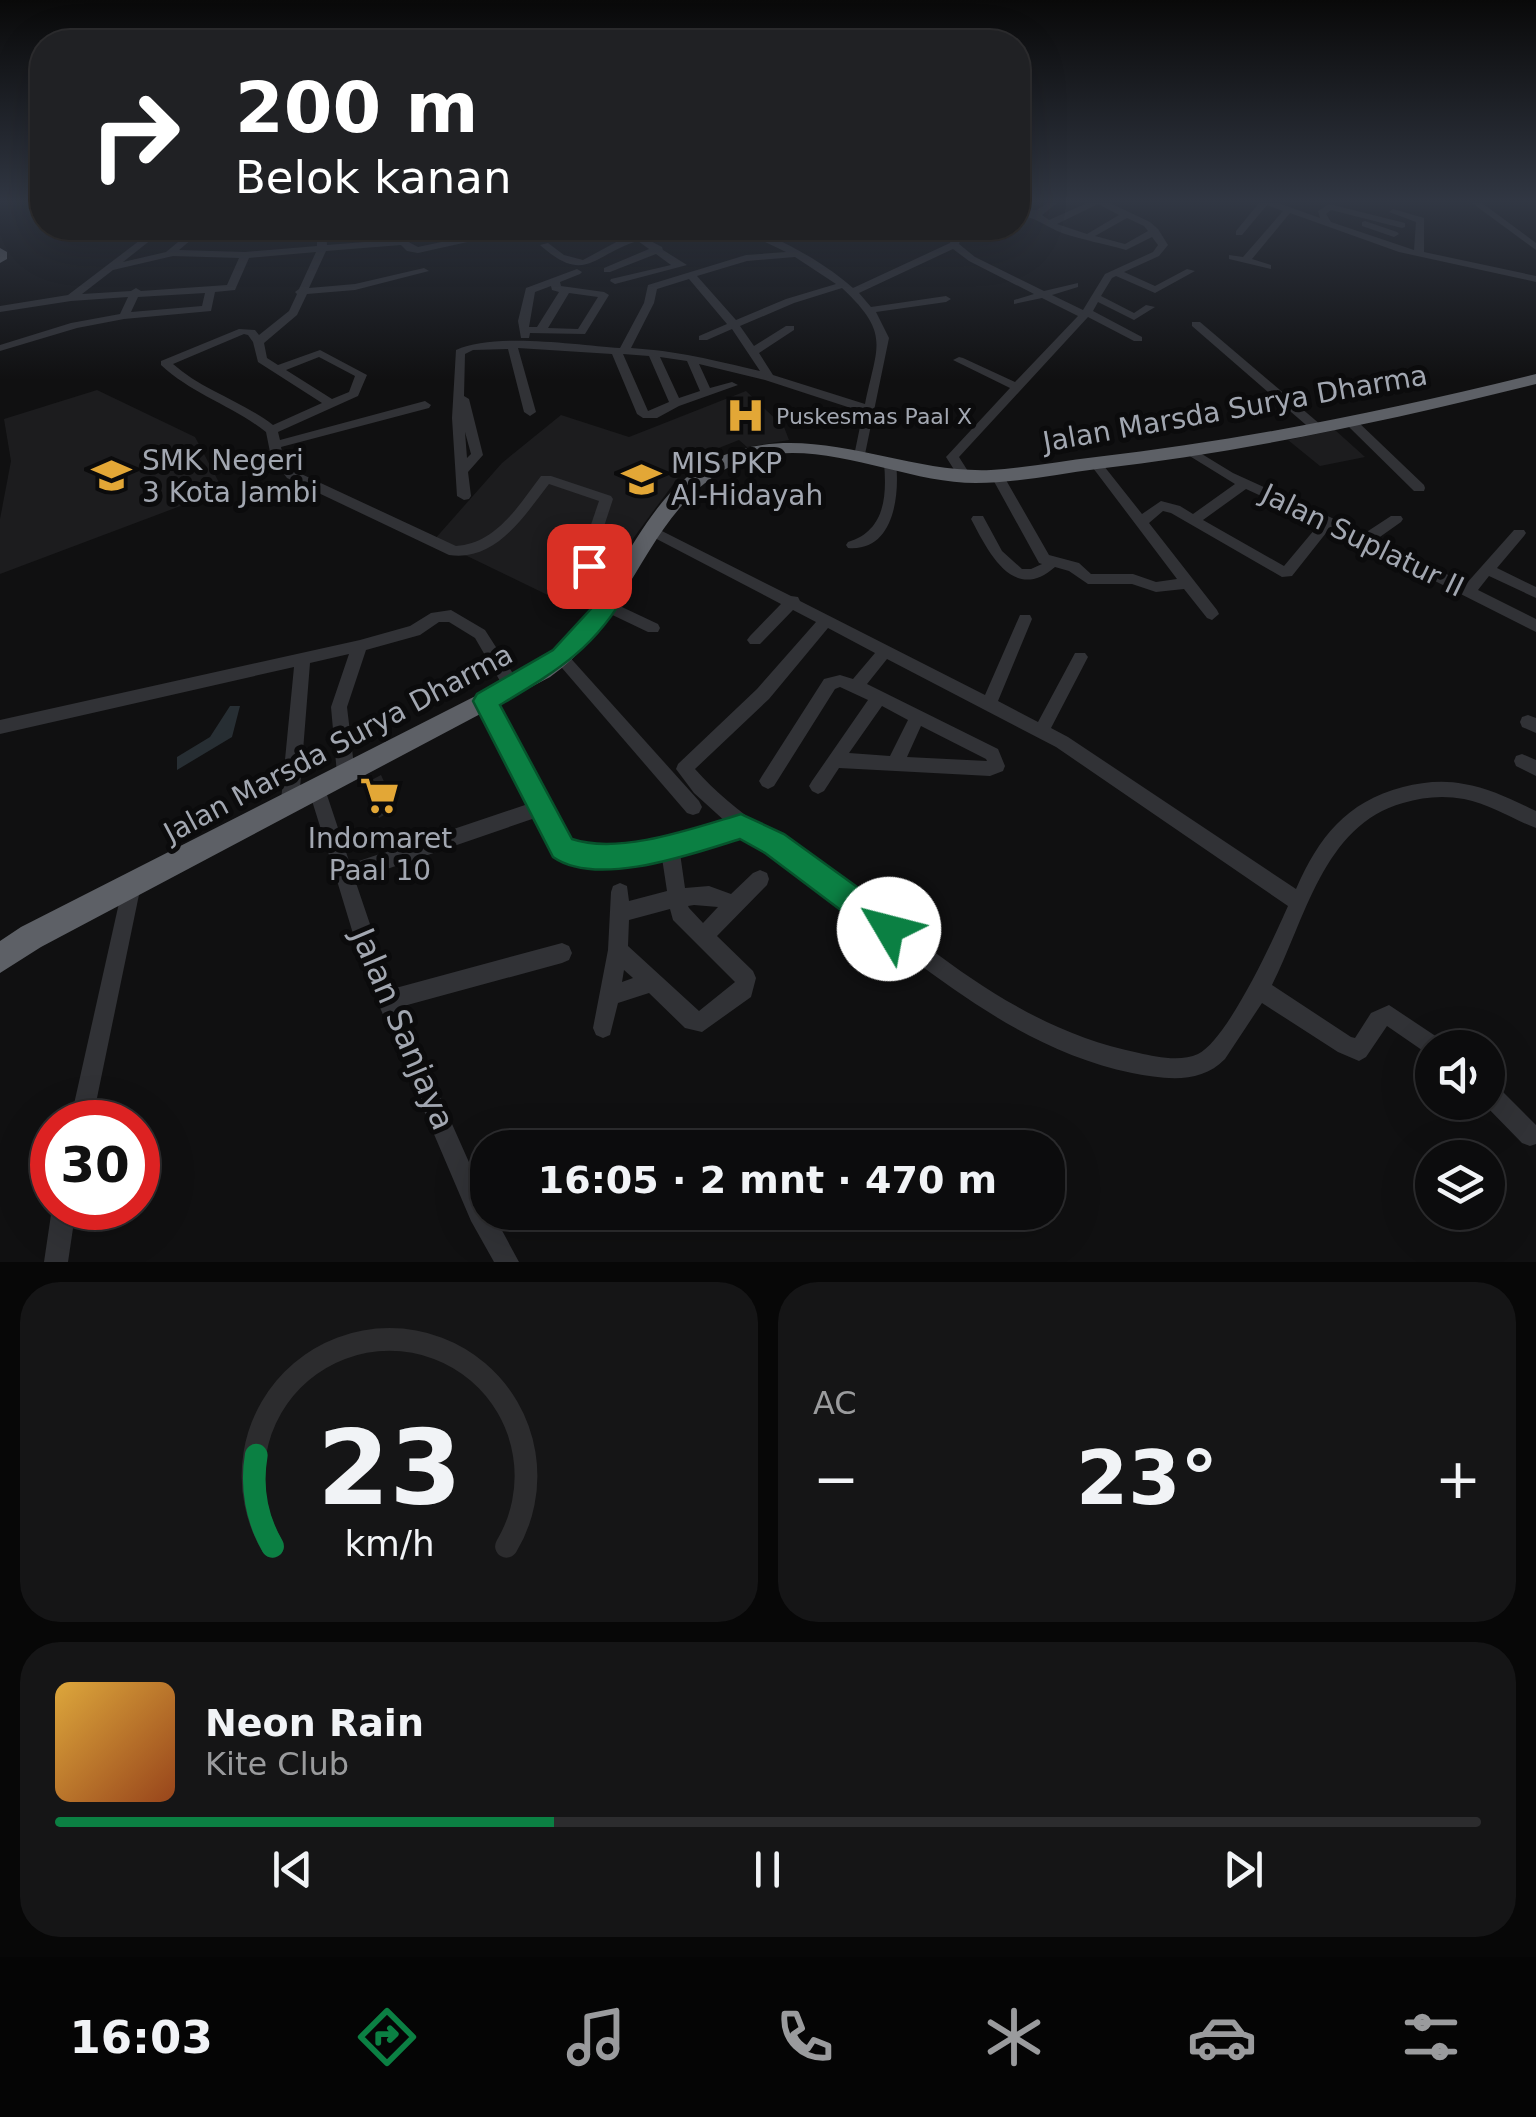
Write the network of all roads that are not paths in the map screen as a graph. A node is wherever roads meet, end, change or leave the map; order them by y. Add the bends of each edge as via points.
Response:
1 (118, 262) edge
2 (133, 262) edge
3 (243, 262) edge
4 (316, 262) edge
5 (628, 262) edge
6 (674, 262) edge
7 (733, 262) edge
8 (808, 262) edge
9 (911, 262) edge
10 (978, 262) edge
11 (1138, 262) edge
12 (1253, 262) edge
13 (1420, 262) edge
14 (1457, 262) edge
15 (677, 264) junction
16 (1268, 266) dead end
17 (110, 268) junction
18 (607, 270) dead end
19 (705, 270) junction
20 (1496, 270) junction
21 (424, 271) dead end
22 (577, 272) dead end
23 (1115, 272) junction
24 (1190, 272) dead end
25 (691, 275) junction
26 (1536, 279) edge
27 (615, 280) dead end
28 (559, 285) junction
29 (1074, 285) dead end
30 (848, 288) junction
31 (212, 289) junction
32 (1156, 290) junction
33 (136, 291) junction
34 (300, 292) junction
35 (1044, 295) junction
36 (70, 298) junction
37 (946, 298) dead end
38 (1097, 298) junction
39 (1168, 298) dead end
40 (1018, 302) dead end
41 (1150, 307) dead end
42 (526, 308) junction
43 (0, 309) edge
44 (869, 310) junction
45 (550, 311) junction
46 (1085, 314) junction
47 (124, 316) junction
48 (1196, 324) dead end
49 (734, 326) junction
50 (790, 328) dead end
51 (526, 330) junction
52 (540, 330) junction
53 (703, 338) dead end
54 (1138, 340) dead end
55 (258, 341) junction
56 (518, 345) junction
57 (0, 348) edge
58 (620, 350) junction
59 (652, 351) junction
60 (752, 352) junction
61 (691, 357) junction
62 (959, 360) dead end
63 (275, 370) junction
64 (769, 377) junction
65 (1536, 379) edge
66 (732, 386) dead end
67 (1014, 386) junction
68 (705, 391) junction
69 (675, 403) junction
70 (328, 405) junction
71 (425, 405) dead end
72 (867, 410) junction
73 (530, 412) dead end
74 (1352, 422) junction
75 (1317, 428) junction
76 (272, 430) junction
77 (274, 446) junction
78 (1192, 452) junction
79 (860, 456) junction
80 (890, 463) junction
81 (1096, 464) junction
82 (966, 476) junction
83 (998, 476) junction
84 (1246, 483) junction
85 (1420, 488) dead end
86 (464, 496) dead end
87 (978, 518) dead end
88 (1396, 519) dead end
89 (1193, 520) junction
90 (1329, 521) junction
91 (1142, 522) junction
92 (654, 532) junction
93 (1519, 533) dead end
94 (1366, 539) junction
95 (854, 544) dead end
96 (1050, 562) junction
97 (1488, 569) junction
98 (1188, 584) junction
99 (1468, 591) junction
100 (1536, 593) edge
101 (613, 597) junction
102 (793, 601) junction
103 (1212, 614) dead end
104 (1025, 619) dead end
105 (826, 620) junction
106 (1536, 626) edge
107 (653, 628) dead end
108 (755, 640) dead end
109 (360, 646) junction
110 (884, 652) junction
111 (303, 657) junction
112 (561, 657) junction
113 (1080, 657) dead end
114 (856, 686) junction
115 (513, 688) junction
116 (880, 696) junction
117 (485, 701) junction
118 (988, 704) junction
119 (918, 716) junction
120 (0, 726) edge
121 (1041, 732) junction
122 (835, 760) junction
123 (895, 762) junction
124 (346, 774) junction
125 (768, 781) dead end
126 (818, 786) dead end
127 (316, 788) junction
128 (290, 802) junction
129 (693, 806) dead end
130 (540, 808) junction
131 (1536, 820) edge
132 (741, 826) junction
133 (670, 848) junction
134 (341, 876) junction
135 (760, 879) dead end
136 (132, 884) junction
137 (678, 900) junction
138 (1299, 902) junction
139 (734, 905) junction
140 (30, 937) junction
141 (703, 937) junction
142 (0, 945) edge
143 (618, 950) junction
144 (562, 953) dead end
145 (0, 958) edge
146 (652, 982) junction
147 (1260, 989) junction
148 (610, 996) junction
149 (388, 1000) junction
150 (603, 1028) dead end
151 (1415, 1033) edge
152 (86, 1100) edge
153 (1505, 1110) edge
154 (1530, 1136) dead end
155 (61, 1230) edge
156 (56, 1262) edge
157 (508, 1262) edge

1 - 17 street
2 - 17 street
3 - 31 street via 234,286
4 - 34 street
5 - 18 street
6 - 15 street
7 - 19 street
8 - 30 street
9 - 30 street
10 - 35 street
11 - 23 street
12 - 16 street
13 - 20 street
14 - 20 street
15 - 19 street
15 - 27 street
17 - 36 street
19 - 25 street
20 - 26 street
21 - 34 street
22 - 28 street
23 - 32 street
23 - 38 street
24 - 32 street
25 - 49 street
25 - 58 street via 652,287 650,304
28 - 42 street via 530,290
28 - 45 street
28 - 52 street via 604,295 583,331
29 - 35 street
30 - 44 street
30 - 49 street via 790,301
31 - 33 street
31 - 47 street via 207,309
32 - 39 street
33 - 36 street
33 - 47 street
34 - 55 street via 293,314
35 - 40 street
35 - 46 street
36 - 43 street
37 - 44 street
38 - 41 street via 1134,317
38 - 46 street
42 - 45 street
42 - 51 street
44 - 72 street via 884,338
45 - 52 street
46 - 54 street
46 - 67 street
47 - 57 street
48 - 75 street
49 - 53 street
49 - 60 street
50 - 60 street
51 - 52 street
51 - 56 street
55 - 63 street via 260,358
55 - 76 street via 242,331 164,362 186,382
56 - 58 street
56 - 73 street
56 - 86 street via 460,352 476,455 461,472
58 - 59 street
58 - 69 street via 643,414
59 - 61 street
59 - 69 street
60 - 64 street
61 - 64 street
61 - 68 street
62 - 67 street
63 - 70 street
63 - 70 street via 320,353 361,375 357,391
64 - 72 street
65 - 74 highway, Jalan Marsda Surya Dharma
66 - 68 street
67 - 82 street via 952,457
68 - 69 street
70 - 76 street
71 - 77 street
72 - 79 street
74 - 75 highway, Jalan Marsda Surya Dharma
74 - 85 street
75 - 78 highway, Jalan Marsda Surya Dharma
76 - 77 street
77 - 101 street via 292,476 454,551 472,551 492,539 546,479 606,499 586,557
78 - 81 highway, Jalan Marsda Surya Dharma
78 - 84 street, Jalan Suplatur II
79 - 80 highway, Jalan Marsda Surya Dharma
79 - 92 highway, Jalan Marsda Surya Dharma via 785,446 744,454 694,482
80 - 82 highway, Jalan Marsda Surya Dharma
80 - 95 street via 893,501 866,540
81 - 83 highway, Jalan Marsda Surya Dharma
81 - 91 street
82 - 83 highway, Jalan Marsda Surya Dharma
83 - 96 street
84 - 89 street
84 - 90 street, Jalan Suplatur II
87 - 96 street via 1018,574
88 - 94 street
89 - 90 street via 1285,572
89 - 91 street via 1161,506
90 - 94 street, Jalan Suplatur II
91 - 98 street
92 - 101 highway, Jalan Marsda Surya Dharma
92 - 102 street
93 - 97 street
94 - 99 street, Jalan Suplatur II
96 - 98 street via 1088,578
97 - 99 street
97 - 100 street
98 - 103 street
99 - 106 street, Jalan Suplatur II
101 - 107 street
101 - 112 highway, Jalan Marsda Surya Dharma
102 - 105 street
102 - 108 street
104 - 118 street
105 - 110 street
105 - 132 street via 763,694 685,764
109 - 111 street
109 - 115 street via 451,616 480,634
109 - 124 street via 339,707
110 - 114 street
110 - 118 street
111 - 120 street
111 - 128 street
112 - 115 highway, Jalan Marsda Surya Dharma
112 - 129 street
113 - 121 street
114 - 116 street
114 - 125 street via 830,684
115 - 117 highway, Jalan Marsda Surya Dharma
116 - 119 street
116 - 122 street
117 - 124 highway, Jalan Marsda Surya Dharma
117 - 130 street
118 - 121 street
119 - 123 street
119 - 123 street via 992,754 997,766
121 - 138 street
122 - 123 street
122 - 126 street
124 - 127 highway, Jalan Marsda Surya Dharma
127 - 128 highway, Jalan Marsda Surya Dharma
127 - 134 street, Jalan Sanjaya
128 - 136 highway, Jalan Marsda Surya Dharma
130 - 133 street via 572,854
130 - 134 street
131 - 138 street via 1455,787 1410,792 1346,822
132 - 133 street
132 - 147 street via 775,844 1004,1014 1085,1052 1192,1068 1211,1058
133 - 137 street
134 - 149 street, Jalan Sanjaya
135 - 139 street
136 - 140 highway, Jalan Marsda Surya Dharma
136 - 152 street
137 - 139 street via 710,894
137 - 141 street via 682,916
137 - 143 street via 620,902
138 - 147 street
139 - 141 street
140 - 142 highway
140 - 145 highway
141 - 146 street via 746,978 744,990 697,1024
143 - 146 street
143 - 148 street
144 - 149 street
146 - 148 street
147 - 151 street via 1359,1050 1378,1020 1389,1015
148 - 150 street
149 - 157 street, Jalan Sanjaya via 479,1213
153 - 154 street
155 - 156 street

